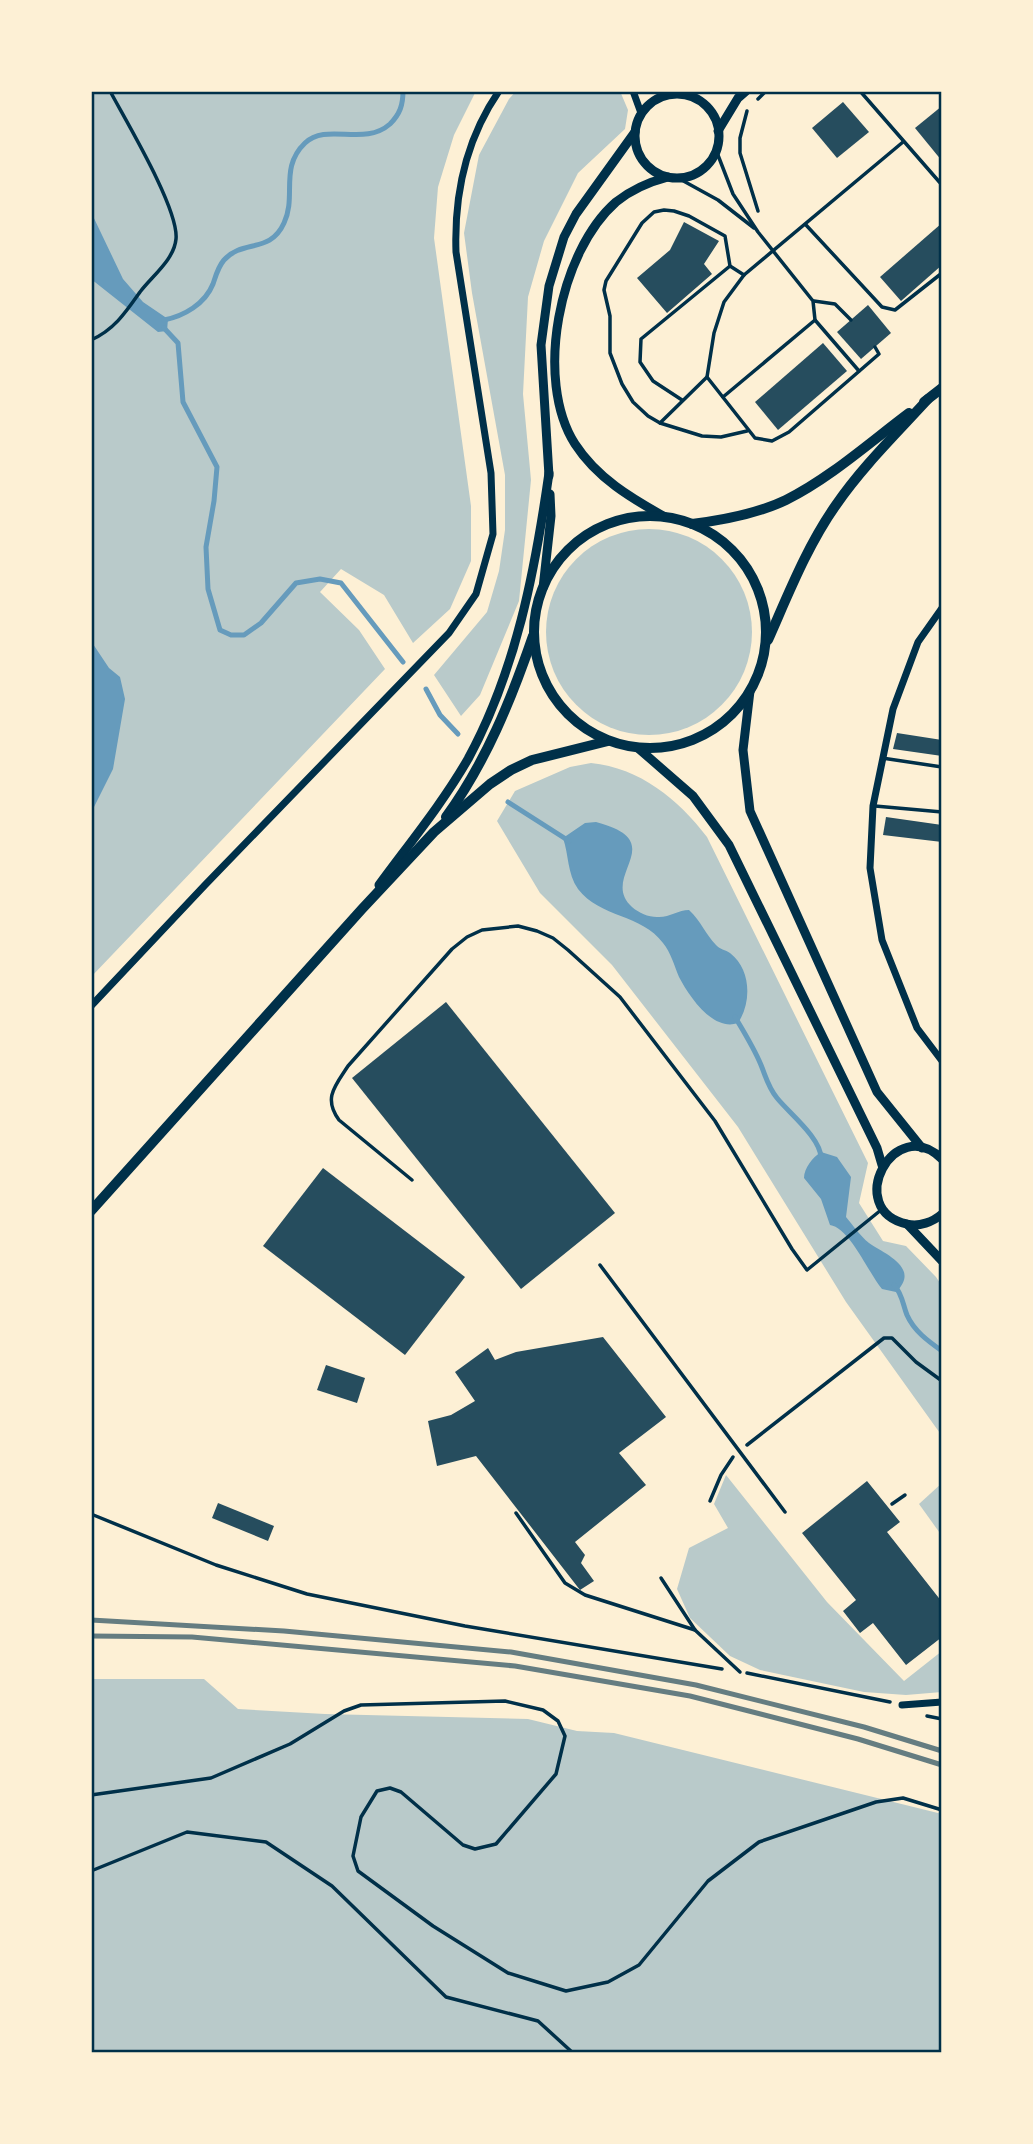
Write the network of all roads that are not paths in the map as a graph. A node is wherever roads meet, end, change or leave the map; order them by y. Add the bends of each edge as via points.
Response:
1 (499, 91) edge
2 (633, 91) edge
3 (699, 91) edge
4 (746, 91) edge
5 (860, 91) edge
6 (681, 93) edge
7 (641, 113) junction
8 (719, 131) junction
9 (635, 132) junction
10 (903, 142) junction
11 (716, 150) junction
12 (673, 177) junction
13 (942, 185) edge
14 (806, 225) junction
15 (758, 232) junction
16 (775, 252) junction
17 (730, 266) junction
18 (942, 273) edge
19 (744, 275) junction
20 (813, 301) junction
21 (815, 320) junction
22 (851, 320) dead end
23 (875, 347) dead end
24 (859, 371) junction
25 (707, 377) junction
26 (942, 388) edge
27 (722, 397) junction
28 (928, 399) junction
29 (682, 400) junction
30 (660, 423) junction
31 (747, 431) junction
32 (549, 473) junction
33 (665, 517) junction
34 (692, 524) junction
35 (543, 589) junction
36 (942, 608) edge
37 (534, 632) junction
38 (766, 644) junction
39 (750, 691) junction
40 (608, 741) junction
41 (638, 748) junction
42 (882, 758) junction
43 (942, 767) edge
44 (873, 806) junction
45 (942, 812) edge
46 (434, 832) junction
47 (362, 909) junction
48 (91, 1006) edge
49 (942, 1061) edge
50 (922, 1148) junction
51 (942, 1159) edge
52 (883, 1165) junction
53 (412, 1180) dead end
54 (883, 1209) junction
55 (91, 1211) edge
56 (942, 1214) edge
57 (908, 1225) junction
58 (942, 1261) edge
59 (600, 1265) dead end
60 (785, 1512) dead end
61 (516, 1513) dead end
62 (661, 1578) dead end
63 (695, 1630) junction
64 (740, 1672) road end
65 (942, 1702) edge
66 (902, 1705) road end

1 - 48 street via 466,158 455,218 456,252 491,473 493,534 477,594 449,633
2 - 7 street
3 - 6 street
4 - 8 street
5 - 10 lane
6 - 7 street via 657,98
6 - 8 street via 698,99 712,113
7 - 9 street
8 - 11 street
9 - 12 street via 643,161 659,174
9 - 32 street via 576,214 549,286 541,345
10 - 13 lane
10 - 14 lane
11 - 12 street via 698,172
11 - 15 lane via 733,194
12 - 15 lane via 718,201
12 - 33 street via 645,183 616,202 595,227 569,279 556,342 556,395 575,444 608,481
14 - 16 lane
14 - 18 lane via 883,307 895,310
15 - 16 lane
16 - 19 lane
16 - 20 lane
17 - 19 lane
17 - 29 lane via 641,339 640,362 653,381
17 - 30 lane via 725,236 689,216 664,210 642,223 606,281 614,367 633,402
19 - 25 lane via 724,302
20 - 21 lane
20 - 22 lane via 835,304
21 - 24 lane
21 - 27 lane
23 - 24 lane via 879,354
24 - 31 lane via 789,432 765,441
25 - 27 lane
25 - 29 lane
26 - 28 main road
27 - 31 lane
28 - 34 main road via 786,500 714,522
28 - 38 main road via 836,505 816,536
29 - 30 lane
30 - 31 lane via 702,436
32 - 35 street via 551,516
32 - 47 street via 538,552 521,621 486,723 453,784
33 - 34 main road
33 - 35 main road via 622,520 583,538 566,552
34 - 38 main road via 734,551 749,571 766,619
35 - 37 main road
36 - 42 street via 918,642 893,709
37 - 40 main road via 539,666 554,698 578,723
37 - 46 main road via 488,748 467,788
38 - 39 main road
39 - 41 main road via 714,730 664,748
39 - 50 street via 743,750 750,811 877,1092
40 - 41 main road
40 - 46 main road via 532,760 511,770
41 - 52 street via 693,796 729,845
42 - 43 lane
42 - 44 street
44 - 45 lane
44 - 49 street via 870,868 882,940 918,1028
46 - 47 main road
47 - 55 main road
50 - 51 street
50 - 52 street via 893,1154
52 - 54 street via 877,1179
53 - 54 lane via 340,1120 330,1098 335,1085 452,949 482,930 518,926 553,938 620,997 715,1121 807,1270
54 - 57 street
56 - 57 street via 923,1225
57 - 58 street
59 - 60 lane
61 - 63 lane via 565,1583 585,1595
62 - 63 lane
63 - 64 lane
65 - 66 street

